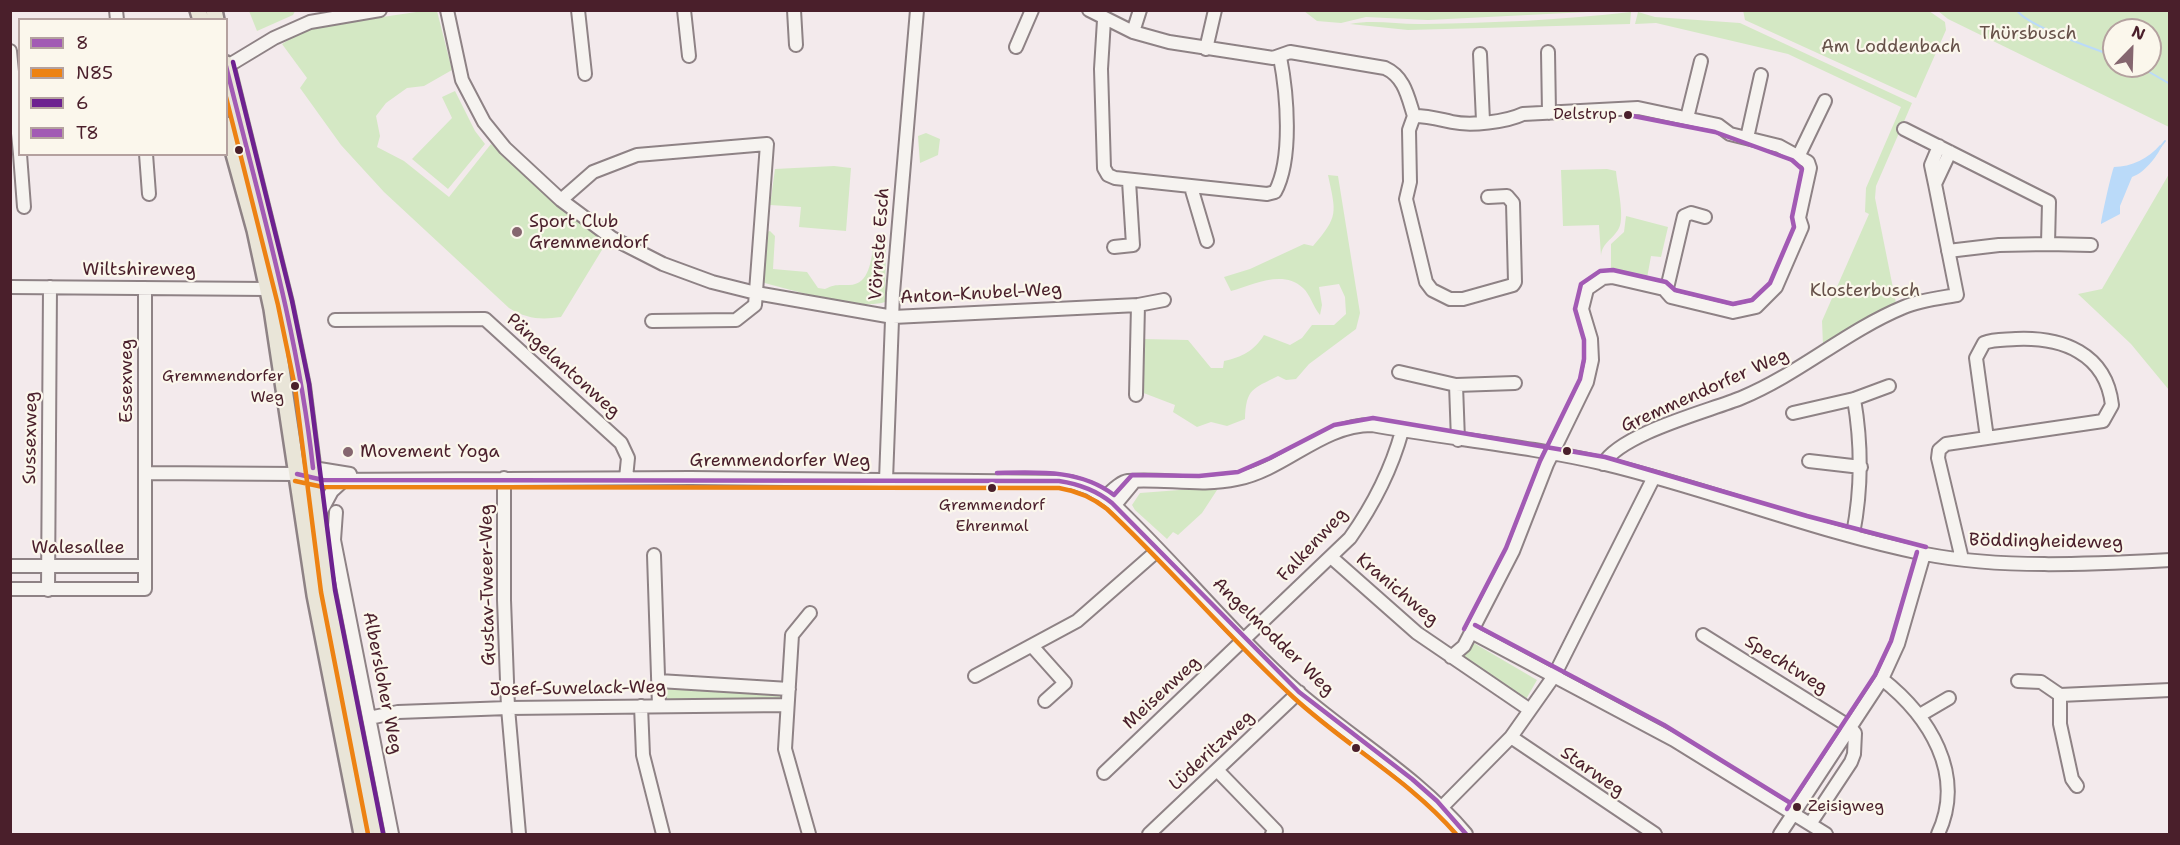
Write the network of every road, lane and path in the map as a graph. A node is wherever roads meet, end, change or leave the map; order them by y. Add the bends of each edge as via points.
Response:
1 (380, 10) edge
2 (447, 10) edge
3 (578, 10) edge
4 (684, 10) edge
5 (794, 10) edge
6 (917, 10) edge
7 (1032, 10) edge
8 (1089, 10) edge
9 (1140, 10) edge
10 (1215, 10) edge
11 (1104, 20) junction
12 (1133, 32) junction
13 (796, 45) dead end
14 (1016, 47) dead end
15 (1206, 49) junction
16 (10, 51) edge
17 (1548, 52) dead end
18 (1479, 54) dead end
19 (689, 56) dead end
20 (1280, 57) junction
21 (1701, 61) dead end
22 (228, 65) edge
23 (228, 70) edge
24 (585, 74) dead end
25 (1761, 75) dead end
26 (15, 98) edge
27 (1825, 101) dead end
28 (1550, 113) junction
29 (1414, 116) junction
30 (1687, 118) junction
31 (1483, 121) junction
32 (1904, 129) dead end
33 (18, 132) edge
34 (228, 132) edge
35 (1747, 138) junction
36 (1945, 149) junction
37 (1799, 155) junction
38 (20, 156) edge
39 (146, 156) edge
40 (1129, 181) junction
41 (1191, 187) junction
42 (148, 194) dead end
43 (1488, 197) dead end
44 (561, 200) junction
45 (24, 207) dead end
46 (1705, 217) dead end
47 (1207, 242) dead end
48 (2048, 244) junction
49 (2091, 245) dead end
50 (1114, 247) dead end
51 (1948, 251) junction
52 (10, 287) edge
53 (50, 288) junction
54 (145, 288) junction
55 (268, 289) junction
56 (1664, 289) junction
57 (756, 293) junction
58 (1164, 300) dead end
59 (1138, 305) junction
60 (893, 317) junction
61 (335, 320) dead end
62 (652, 321) dead end
63 (1399, 372) dead end
64 (1515, 384) dead end
65 (1456, 385) junction
66 (1889, 386) dead end
67 (1136, 395) dead end
68 (1854, 399) junction
69 (1793, 413) dead end
70 (1402, 431) junction
71 (1987, 438) junction
72 (1458, 440) junction
73 (1552, 453) junction
74 (1809, 461) dead end
75 (1603, 464) junction
76 (1861, 467) junction
77 (146, 473) junction
78 (297, 474) junction
79 (313, 474) junction
80 (1654, 477) junction
81 (378, 478) junction
82 (504, 478) junction
83 (627, 478) junction
84 (344, 480) junction
85 (886, 480) junction
86 (1110, 501) junction
87 (336, 512) dead end
88 (317, 518) junction
89 (1853, 534) junction
90 (327, 538) junction
91 (1158, 550) junction
92 (1924, 554) junction
93 (654, 555) dead end
94 (1331, 557) junction
95 (1962, 559) junction
96 (2169, 560) edge
97 (10, 566) edge
98 (47, 566) junction
99 (145, 566) junction
100 (10, 589) edge
101 (48, 590) junction
102 (810, 613) dead end
103 (1471, 632) junction
104 (1703, 635) dead end
105 (1245, 639) junction
106 (1032, 646) junction
107 (1451, 657) junction
108 (975, 676) dead end
109 (1554, 676) junction
110 (1882, 679) junction
111 (659, 681) junction
112 (2018, 681) dead end
113 (789, 689) junction
114 (2169, 690) edge
115 (1299, 692) junction
116 (2060, 695) junction
117 (1949, 698) dead end
118 (1045, 701) dead end
119 (787, 705) junction
120 (641, 706) junction
121 (660, 706) junction
122 (508, 708) junction
123 (1530, 710) junction
124 (1920, 715) junction
125 (369, 718) junction
126 (1850, 727) junction
127 (1511, 737) junction
128 (1217, 770) junction
129 (1104, 773) dead end
130 (2077, 786) dead end
131 (1442, 807) junction
132 (1793, 813) junction
133 (1810, 824) junction
134 (362, 834) edge
135 (376, 834) edge
136 (392, 834) edge
137 (519, 834) edge
138 (663, 834) edge
139 (809, 834) edge
140 (1149, 834) edge
141 (1272, 834) edge
142 (1466, 834) edge
143 (1655, 834) edge
144 (1780, 834) edge
145 (1826, 834) edge
146 (1938, 834) edge

1 - 22 street via 309,22
2 - 44 street, Anton-Knubel-Weg via 462,80 484,123 520,165
3 - 24 street
4 - 19 street
5 - 13 street
6 - 60 street, Vörnste Esch
7 - 14 street
8 - 11 street
9 - 12 street
10 - 15 street
11 - 12 street
11 - 40 street via 1104,168 1108,175
12 - 15 street
15 - 20 street
16 - 26 street
17 - 28 street
18 - 31 street
20 - 29 street via 1290,52 1385,68 1402,80
20 - 41 street via 1285,147 1275,192 1267,195
21 - 30 street
23 - 79 main road, Albersloher Weg via 285,303 302,386
25 - 35 street
26 - 33 street
27 - 37 street
28 - 30 street via 1638,108
28 - 31 street
29 - 31 street via 1440,117 1455,123
29 - 43 street via 1409,130 1410,182 1406,199 1423,276 1440,295 1463,299 1515,282 1513,203 1507,196
30 - 35 street via 1718,125 1730,134
32 - 36 street
34 - 55 main road
35 - 37 street
36 - 48 street via 2049,202
36 - 51 street via 1935,184
37 - 56 street via 1810,168 1799,218 1802,227 1768,298 1756,308 1733,312 1671,297
38 - 45 street
39 - 42 street
40 - 41 street
40 - 50 street via 1133,245
41 - 47 street
44 - 57 street, Anton-Knubel-Weg via 612,238 663,264
44 - 57 street via 593,172 637,155 767,144
46 - 56 street via 1691,213 1684,216
48 - 49 street
48 - 51 street
51 - 75 street, Gremmendorfer Weg via 1957,294 1906,306 1806,365 1742,397 1648,432 1609,455
52 - 53 street, Wiltshireweg
53 - 54 street, Wiltshireweg
53 - 98 street, Sussexweg
54 - 55 street, Wiltshireweg
54 - 77 street, Essexweg
55 - 78 main road
56 - 73 street via 1612,277 1587,289 1582,309 1591,339 1592,360 1587,382
57 - 60 street, Anton-Knubel-Weg
57 - 62 street via 755,305 736,321
58 - 59 street, Anton-Knubel-Weg
59 - 60 street, Anton-Knubel-Weg
59 - 67 street
60 - 85 street, Vörnste Esch
61 - 83 street, Pängelantonweg via 485,319 621,443 628,458
63 - 65 street
64 - 65 street
65 - 72 street
66 - 68 street
68 - 69 street
68 - 76 street
70 - 72 street
70 - 86 street via 1355,425 1240,479 1216,483 1123,483
70 - 94 street, Falkenweg via 1375,501
71 - 71 street via 2103,421 2112,405 2108,387 2091,362 2063,343 2041,338 1984,343 1976,358
71 - 95 street via 1946,444 1939,450
72 - 73 street
73 - 75 street
73 - 103 street via 1513,551
74 - 76 street
75 - 80 street, Böddingheideweg
76 - 89 street via 1860,502
77 - 78 street
77 - 99 street, Essexweg
78 - 79 street, Gremmendorfer Weg
78 - 134 main road via 328,674
79 - 81 street, Gremmendorfer Weg
79 - 84 street, Gremmendorfer Weg
79 - 88 main road, Albersloher Weg
80 - 89 street, Böddingheideweg
80 - 109 street
81 - 82 street, Gremmendorfer Weg
81 - 84 street, Gremmendorfer Weg
82 - 83 street, Gremmendorfer Weg
82 - 122 street, Gustav-Tweer-Weg
83 - 85 street, Gremmendorfer Weg
84 - 88 street via 332,491
85 - 86 street, Gremmendorfer Weg via 1059,481 1082,485
86 - 91 street, Angelmodder Weg
87 - 90 street, Albersloher Weg
88 - 90 main road, Albersloher Weg
89 - 92 street, Böddingheideweg
90 - 125 street, Albersloher Weg
90 - 135 main road, Albersloher Weg via 343,672
91 - 105 street, Angelmodder Weg
91 - 106 street via 1077,621
92 - 95 street, Böddingheideweg
92 - 110 street via 1898,644
93 - 111 street
94 - 105 street, Falkenweg
94 - 107 street, Kranichweg via 1378,601
95 - 96 street, Böddingheideweg via 2118,563
97 - 98 street, Walesallee
98 - 99 street, Walesallee
98 - 101 street, Sussexweg
99 - 101 street, Essexweg via 145,589
100 - 101 street
102 - 113 street via 792,634
103 - 107 street via 1464,646
103 - 109 street
104 - 126 street, Spechtweg
105 - 115 street, Angelmodder Weg
105 - 129 street, Meisenweg
106 - 108 street
106 - 118 street via 1065,682
107 - 123 street, Kranichweg
109 - 123 street
109 - 132 street via 1683,746
110 - 124 street
110 - 126 street
111 - 113 street, Josef-Suwelack-Weg
111 - 121 street
112 - 116 street via 2041,682
113 - 119 street
114 - 116 street
115 - 128 street, Lüderitzweg
115 - 131 street, Angelmodder Weg via 1412,779
116 - 130 street via 2060,724
117 - 124 street
119 - 121 street, Josef-Suwelack-Weg
119 - 139 street via 785,749
120 - 121 street, Josef-Suwelack-Weg
120 - 122 street, Josef-Suwelack-Weg
120 - 138 street via 644,754
122 - 125 street, Josef-Suwelack-Weg via 398,712
122 - 137 street, Gustav-Tweer-Weg
123 - 127 street
124 - 146 street via 1939,746 1946,773 1946,802
125 - 136 street, Albersloher Weg
126 - 132 street
126 - 133 street via 1855,733 1854,754
127 - 131 street
127 - 143 street, Starweg
128 - 140 street, Lüderitzweg
128 - 141 street via 1276,831
131 - 142 street, Angelmodder Weg
132 - 133 street
132 - 144 street
133 - 145 street

